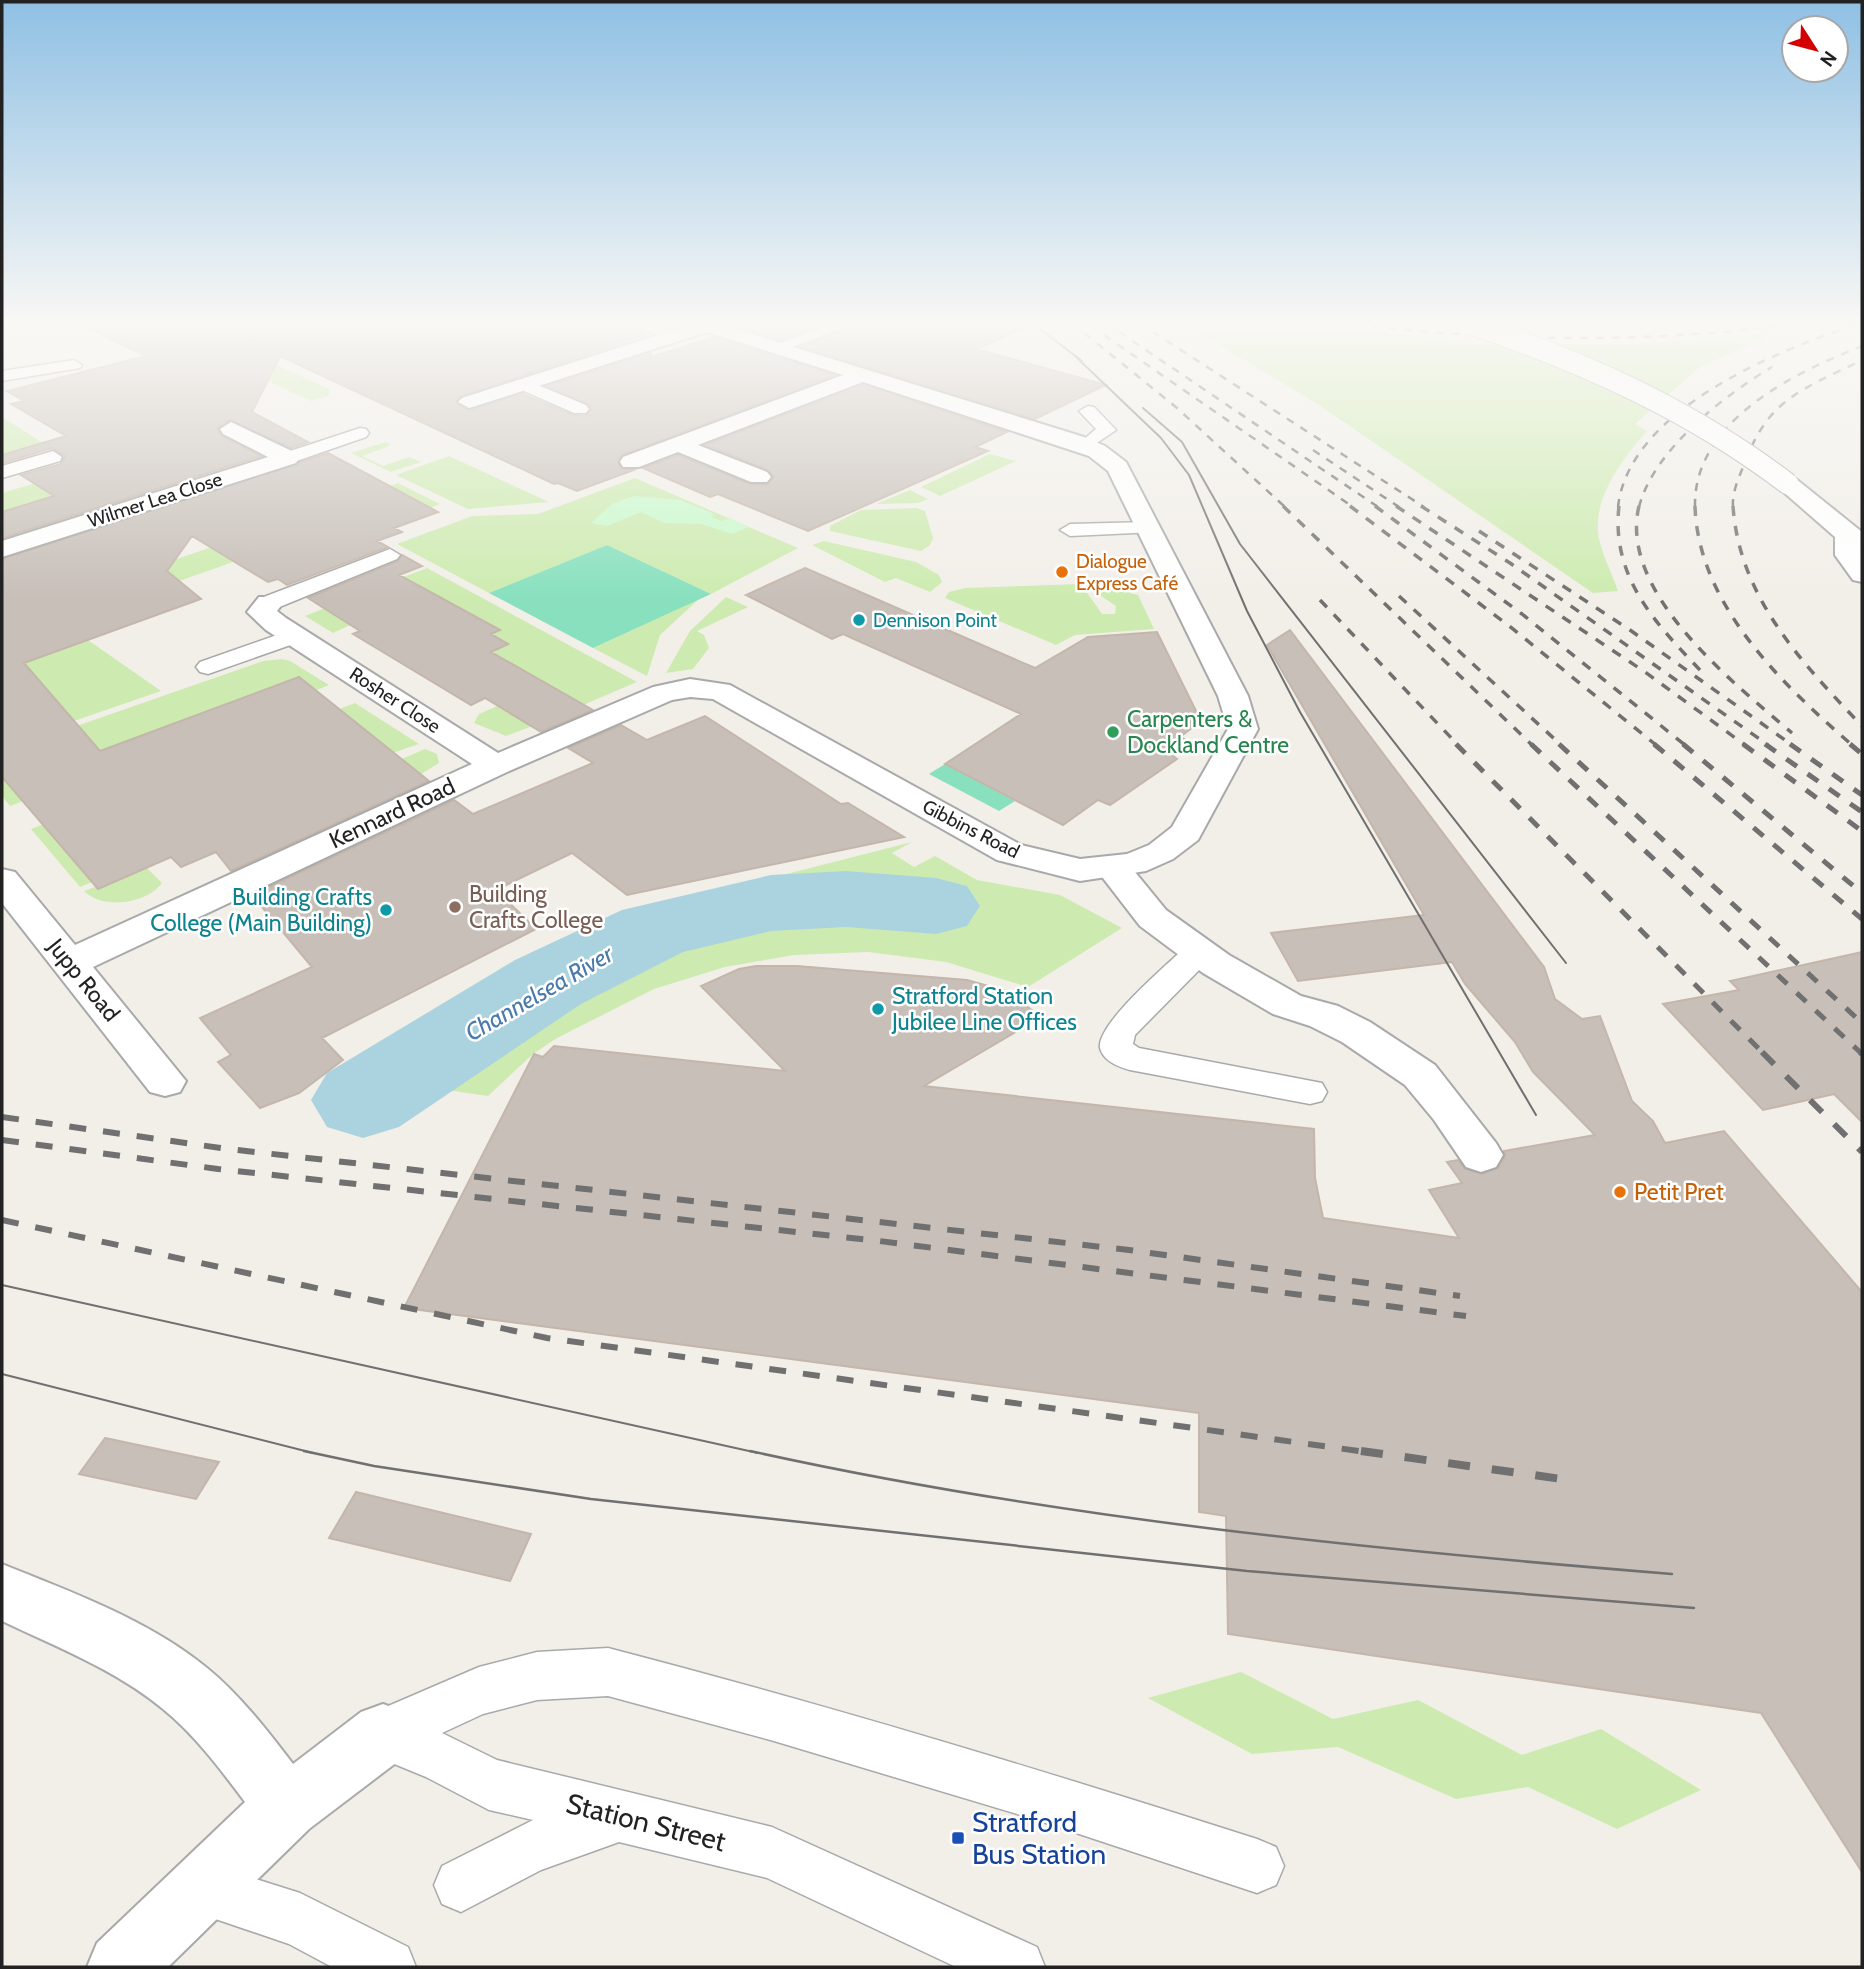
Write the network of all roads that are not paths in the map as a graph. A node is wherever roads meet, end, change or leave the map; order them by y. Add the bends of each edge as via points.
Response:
1 (755, 415) edge
2 (988, 415) edge
3 (1092, 415) edge
4 (1683, 415) edge
5 (231, 429) dead end
6 (360, 433) dead end
7 (677, 444) junction
8 (1085, 446) junction
9 (53, 457) dead end
10 (288, 457) junction
11 (631, 462) dead end
12 (2, 472) edge
13 (760, 477) dead end
14 (1152, 533) junction
15 (1073, 536) dead end
16 (1857, 537) edge
17 (2, 549) edge
18 (390, 555) dead end
19 (1862, 574) edge
20 (269, 603) joint
21 (294, 636) junction
22 (208, 667) dead end
23 (720, 691) joint
24 (496, 765) junction
25 (1114, 869) junction
26 (2, 880) edge
27 (1199, 952) junction
28 (71, 962) junction
29 (165, 1081) dead end
30 (1310, 1092) dead end
31 (1481, 1155) dead end
32 (2, 1592) edge
33 (383, 1734) junction
34 (287, 1807) junction
35 (621, 1815) junction
36 (1257, 1867) dead end
37 (461, 1885) dead end
38 (199, 1888) junction
39 (121, 1967) edge
40 (388, 1967) edge
41 (1017, 1967) edge

1 - 7 street
2 - 8 street, Gibbins Road
3 - 8 lane via 1107,430
4 - 16 street, bridge
5 - 10 street
6 - 10 lane
7 - 11 street
7 - 13 street
8 - 14 street, Gibbins Road via 1118,467
9 - 12 lane
10 - 17 street, Wilmer Lea Close
14 - 15 lane
14 - 25 street, Gibbins Road via 1233,696 1243,729 1186,833 1161,852
16 - 19 street via 1848,555
18 - 20 lane, Rosher Close
20 - 21 street, Rosher Close via 261,612
21 - 22 lane
21 - 24 street, Rosher Close
23 - 24 street, Kennard Road via 690,688 664,693
23 - 25 street, Gibbins Road via 1009,853 1080,870
24 - 28 street, Kennard Road
25 - 27 street via 1153,918
26 - 28 street, Jupp Road
27 - 30 lane via 1122,1029 1117,1049 1129,1058
27 - 31 street via 1287,1005 1324,1016 1390,1052 1420,1075
28 - 29 street, Jupp Road
32 - 34 street via 136,1657 185,1689 248,1755
33 - 34 street
33 - 35 lane, Station Street via 489,1784
33 - 36 lane via 479,1691 537,1676 608,1672 749,1708 1037,1794
34 - 38 street
35 - 37 lane via 527,1849
35 - 41 lane, Station Street via 772,1853
38 - 39 street
38 - 40 lane via 300,1920

